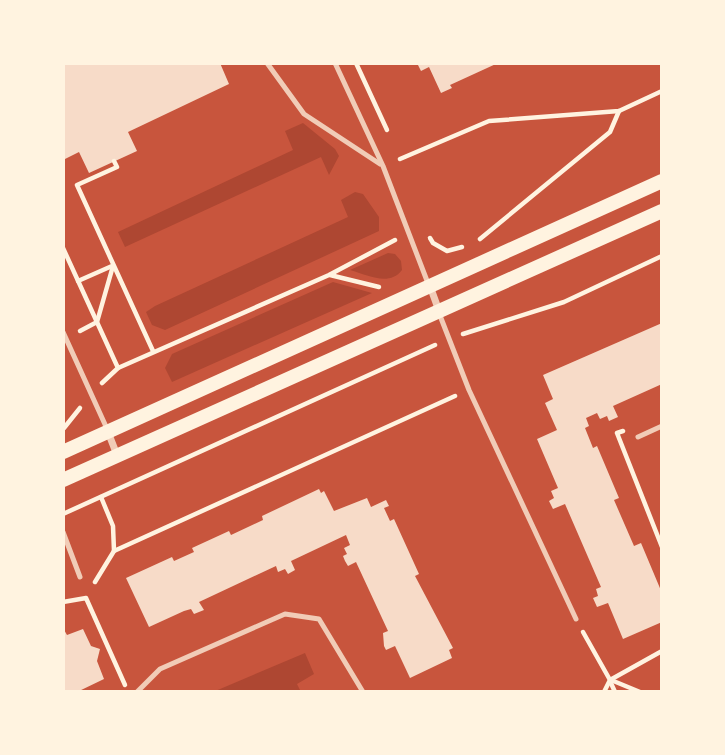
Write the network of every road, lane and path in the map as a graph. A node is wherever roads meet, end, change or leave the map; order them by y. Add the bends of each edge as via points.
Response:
1 (267, 63) edge
2 (335, 63) edge
3 (356, 63) edge
4 (662, 91) edge
5 (618, 111) junction
6 (389, 135) dead end
7 (395, 147) dead end
8 (400, 159) junction
9 (114, 161) dead end
10 (383, 166) junction
11 (405, 171) dead end
12 (662, 181) edge
13 (662, 211) edge
14 (410, 233) junction
15 (473, 245) dead end
16 (63, 248) edge
17 (662, 256) edge
18 (113, 266) junction
19 (329, 275) junction
20 (78, 281) junction
21 (429, 286) junction
22 (385, 288) dead end
23 (439, 313) junction
24 (97, 322) junction
25 (63, 332) edge
26 (449, 340) junction
27 (153, 351) junction
28 (118, 368) junction
29 (92, 393) junction
30 (456, 396) dead end
31 (662, 426) edge
32 (628, 428) dead end
33 (63, 429) edge
34 (108, 432) junction
35 (638, 438) dead end
36 (63, 452) edge
37 (117, 454) junction
38 (63, 480) edge
39 (101, 497) junction
40 (63, 514) edge
41 (63, 532) edge
42 (662, 547) edge
43 (114, 551) junction
44 (80, 576) dead end
45 (86, 598) junction
46 (63, 602) edge
47 (576, 619) joint
48 (662, 651) edge
49 (610, 680) junction
50 (129, 692) edge
51 (137, 692) edge
52 (363, 692) edge
53 (604, 692) edge
54 (615, 692) edge
55 (640, 692) edge

1 - 10 lane via 304,114
2 - 10 lane
3 - 6 path
4 - 5 path
5 - 8 path via 489,121
5 - 15 path via 610,132
7 - 8 path
8 - 11 path
9 - 18 path via 117,167 77,185
10 - 14 lane
12 - 21 main road
13 - 23 main road
14 - 19 path
14 - 21 lane
16 - 20 path
17 - 26 path via 564,302
18 - 20 path
18 - 24 path
18 - 27 path
19 - 22 path
19 - 27 path
20 - 24 path
21 - 23 street
21 - 34 main road
23 - 26 lane
23 - 37 main road
24 - 28 path
25 - 29 lane
26 - 39 path via 412,350
26 - 47 lane
27 - 28 path
28 - 29 path
29 - 33 path
29 - 34 lane
30 - 43 path
31 - 35 lane
32 - 42 path via 617,433
34 - 36 main road
34 - 37 street
37 - 38 main road
39 - 40 path
39 - 43 path via 113,526
41 - 44 lane
43 - 45 path
45 - 46 path
45 - 50 path
47 - 49 path
48 - 49 path
49 - 53 path
49 - 54 path
49 - 55 path
51 - 52 lane via 160,669 285,614 318,619

